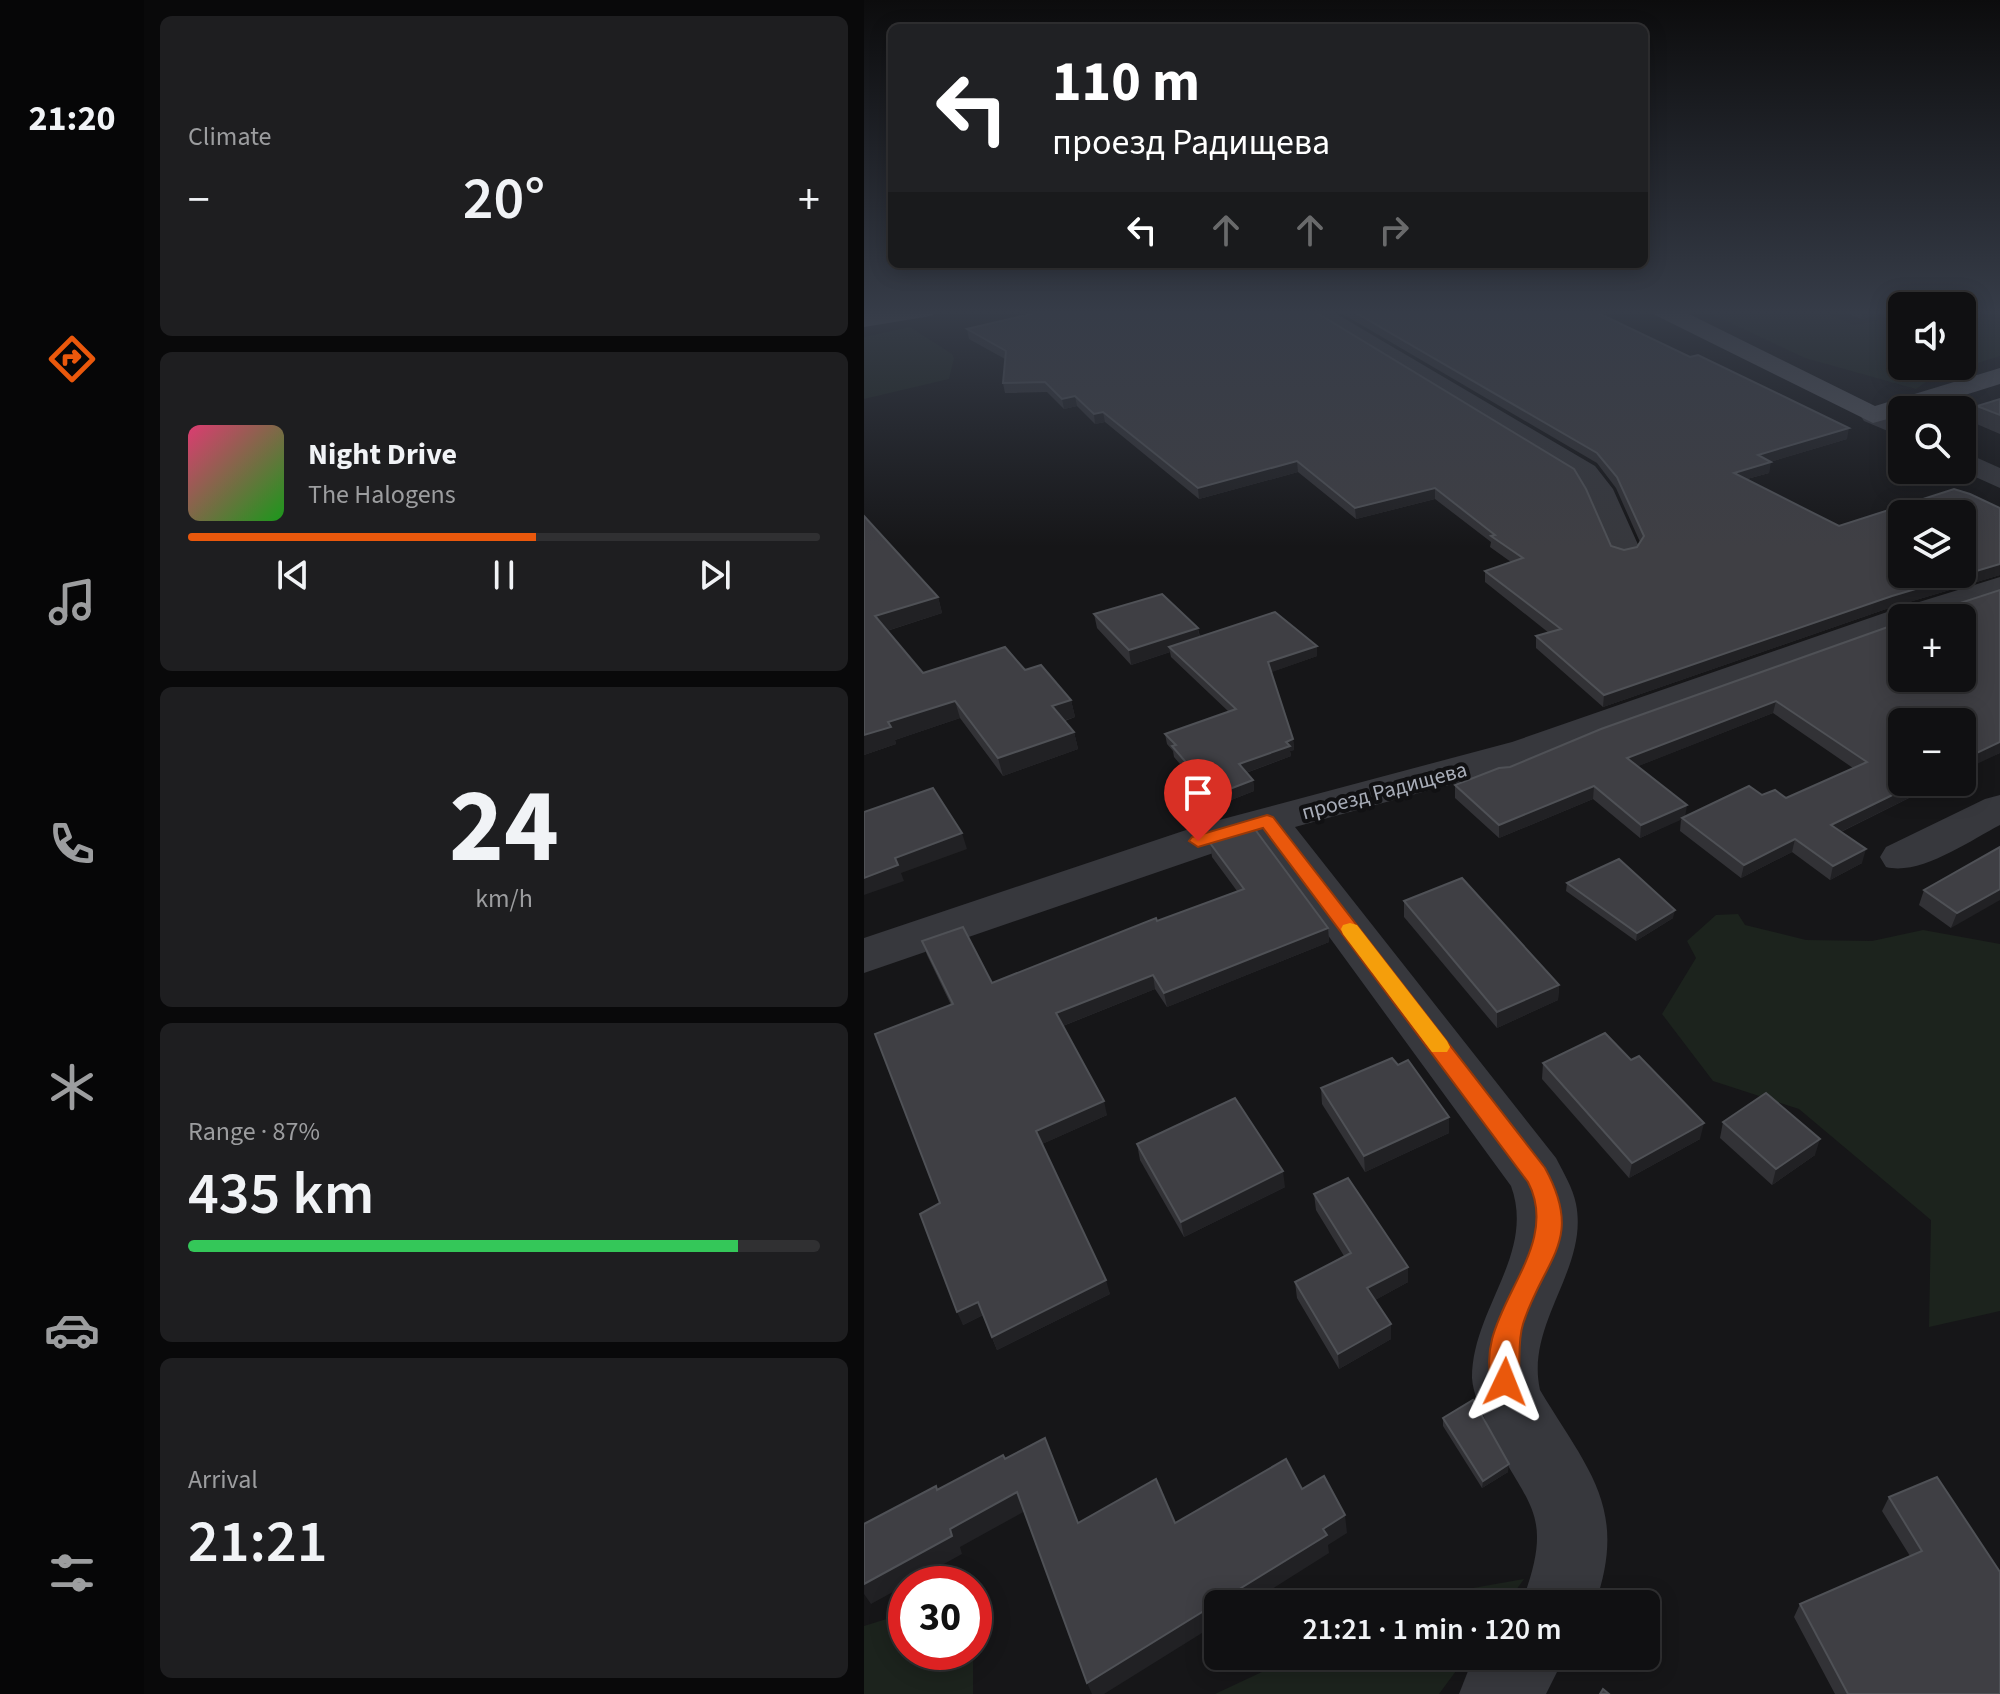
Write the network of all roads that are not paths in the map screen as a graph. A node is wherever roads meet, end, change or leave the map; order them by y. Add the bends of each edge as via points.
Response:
1 (1446, 389) edge
2 (1821, 389) edge
3 (1957, 389) edge
4 (1873, 415) junction
5 (1888, 422) edge
6 (1976, 467) edge
7 (2000, 479) edge
8 (1624, 549) edge
9 (2000, 587) edge
10 (1946, 604) edge
11 (1888, 623) edge
12 (2000, 808) edge
13 (1267, 821) junction
14 (1902, 857) dead end
15 (864, 956) edge
16 (1564, 1590) edge
17 (1516, 1670) edge
18 (1498, 1694) edge

1 - 8 street via 1585,472 1601,492
2 - 4 main road
3 - 4 main road
4 - 5 street
6 - 7 street
9 - 10 street, проезд Радищева
11 - 13 street, проезд Радищева via 1526,751
12 - 14 street
13 - 15 street, проезд Радищева
13 - 16 street via 1548,1196 1546,1245 1510,1324 1505,1382 1513,1407 1568,1498 1575,1532
17 - 18 street

